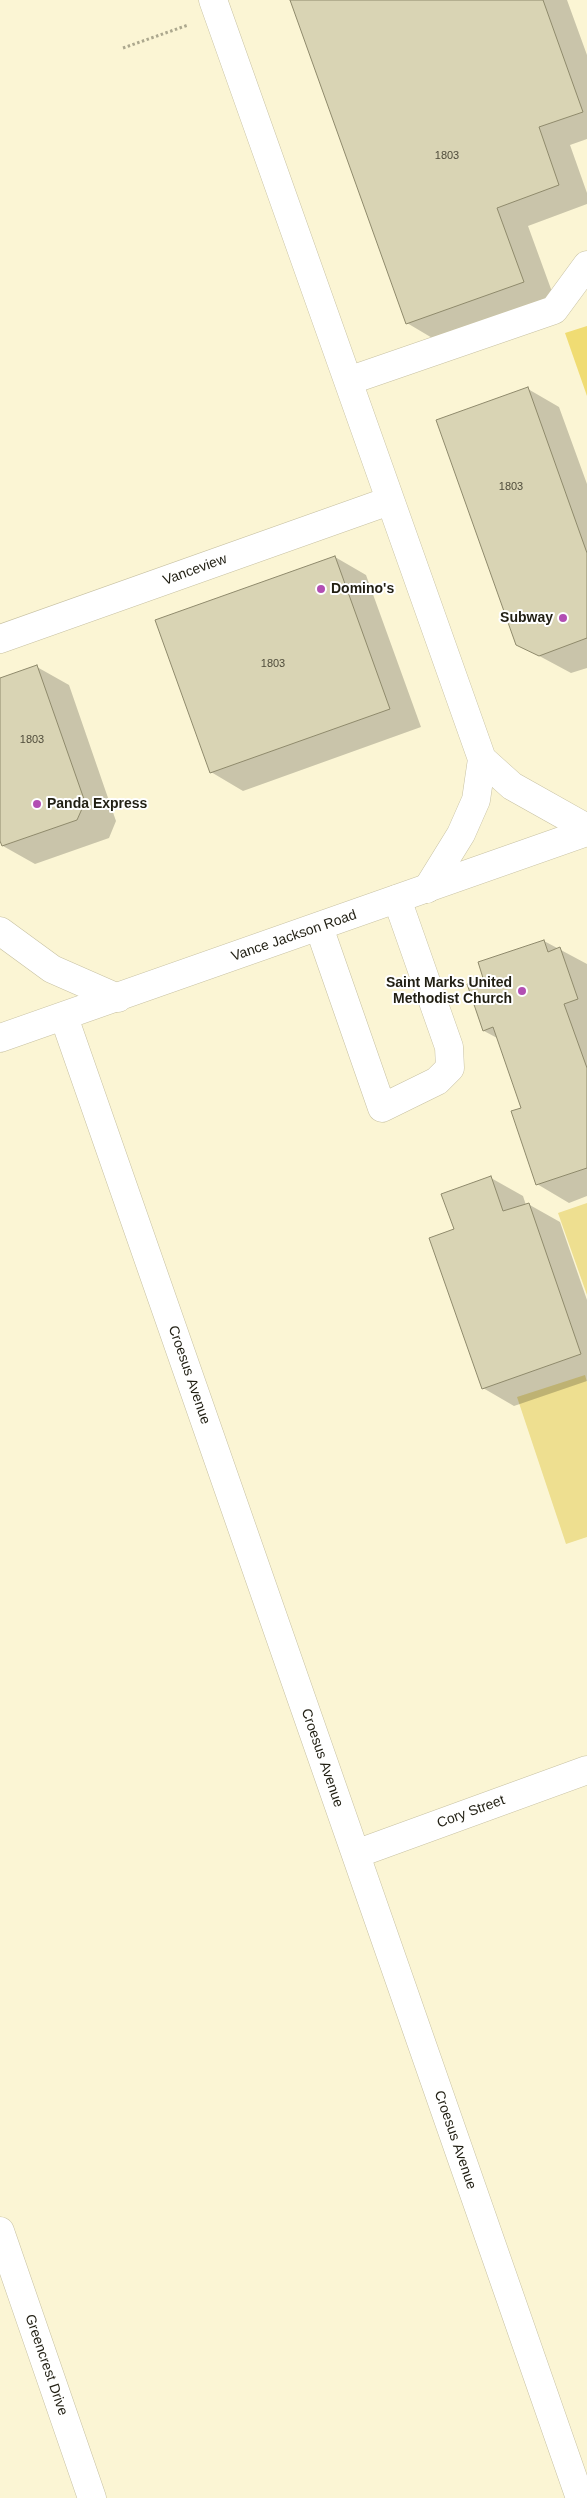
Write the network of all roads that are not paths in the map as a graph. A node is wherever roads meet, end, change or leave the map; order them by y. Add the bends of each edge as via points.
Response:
1 (213, 0) edge
2 (587, 265) edge
3 (348, 381) junction
4 (390, 501) junction
5 (0, 639) edge
6 (482, 758) junction
7 (587, 828) edge
8 (587, 832) edge
9 (427, 889) junction
10 (397, 899) junction
11 (319, 927) junction
12 (0, 931) edge
13 (118, 998) junction
14 (64, 1017) junction
15 (0, 1038) edge
16 (587, 1770) edge
17 (356, 1854) junction
18 (0, 2231) edge
19 (92, 2498) edge
20 (580, 2498) edge

1 - 3 street
2 - 3 street via 554,310
3 - 4 street
4 - 5 street, Vanceview
4 - 6 street
6 - 7 street via 512,786
6 - 9 street via 476,800 461,834
8 - 9 street, Vance Jackson Road
9 - 10 street, Vance Jackson Road
10 - 11 street, Vance Jackson Road
10 - 11 street via 449,1047 450,1068 437,1081 382,1108
11 - 13 street, Vance Jackson Road
12 - 13 street via 52,969
13 - 14 street, Vance Jackson Road
14 - 15 street, Vance Jackson Road
14 - 17 street, Croesus Avenue
16 - 17 street, Cory Street
17 - 20 street, Croesus Avenue
18 - 19 street, Greencrest Drive

